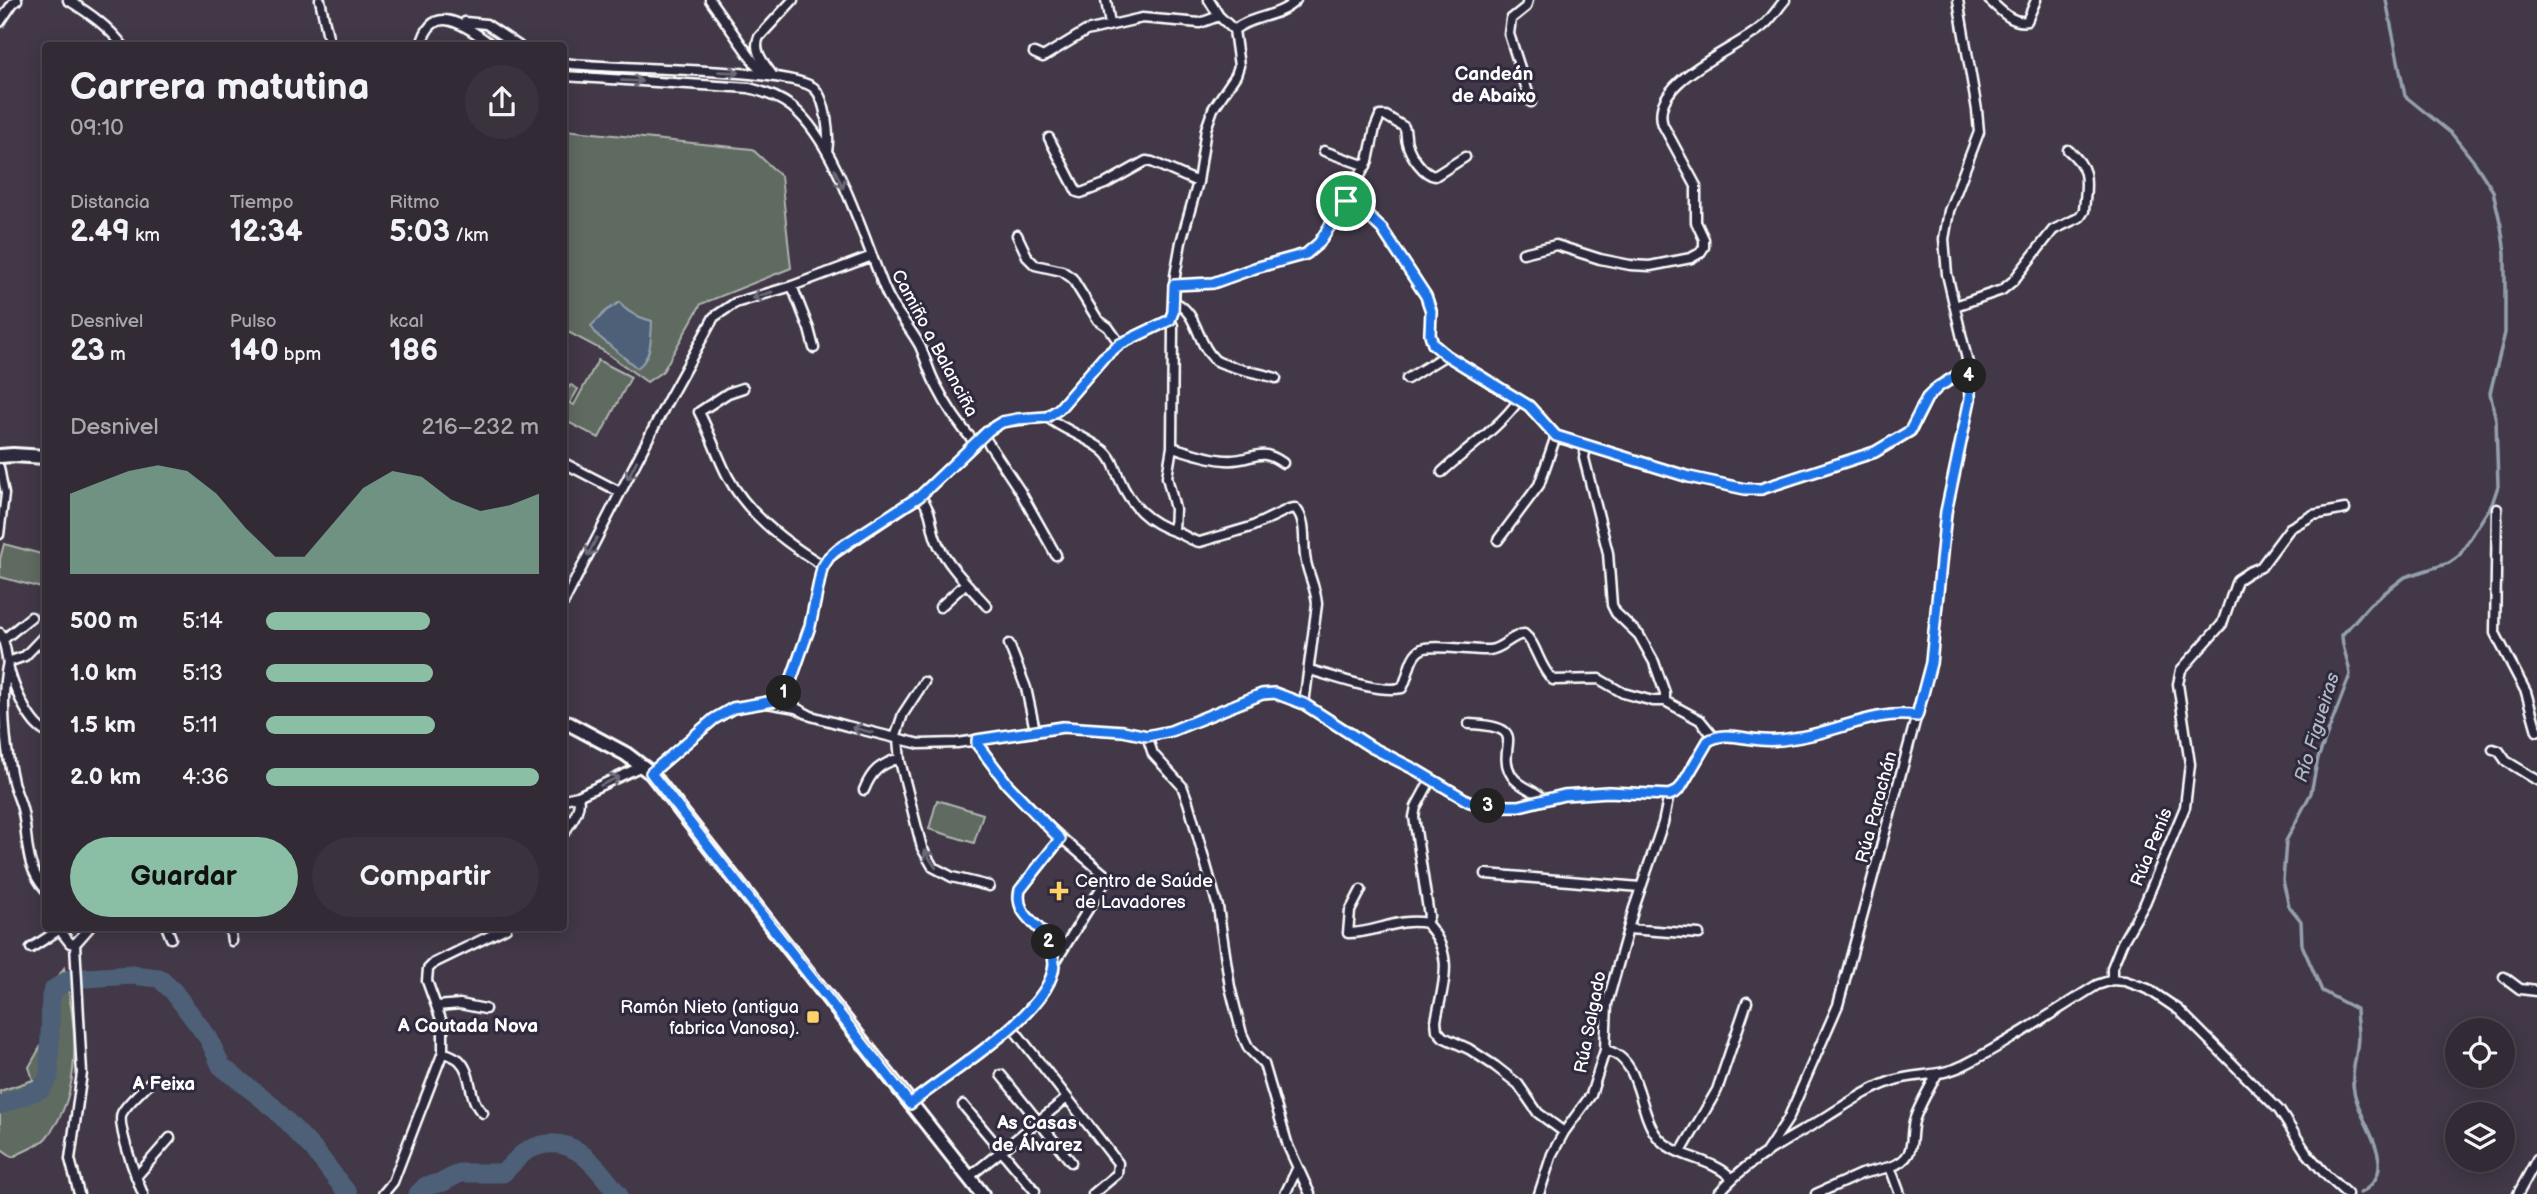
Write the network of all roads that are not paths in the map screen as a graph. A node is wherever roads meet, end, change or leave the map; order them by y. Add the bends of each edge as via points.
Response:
1 (18, 0) edge
2 (68, 0) edge
3 (320, 0) edge
4 (710, 0) edge
5 (793, 0) edge
6 (1106, 0) edge
7 (1209, 0) edge
8 (1296, 0) edge
9 (1528, 0) edge
10 (1785, 0) edge
11 (1958, 0) edge
12 (1989, 0) edge
13 (2036, 0) edge
14 (1219, 16) junction
15 (0, 22) edge
16 (465, 22) junction
17 (1110, 25) junction
18 (1234, 30) junction
19 (120, 42) edge
20 (329, 42) edge
21 (422, 42) edge
22 (488, 42) edge
23 (513, 42) edge
24 (1034, 53) dead end
25 (567, 63) edge
26 (763, 75) junction
27 (567, 76) edge
28 (773, 76) junction
29 (1531, 102) dead end
30 (1049, 138) dead end
31 (2068, 150) dead end
32 (827, 151) junction
33 (1324, 151) dead end
34 (1465, 157) dead end
35 (1366, 166) junction
36 (1198, 182) junction
37 (1346, 201) junction
38 (1017, 235) dead end
39 (1523, 253) dead end
40 (872, 256) junction
41 (1174, 285) junction
42 (792, 286) junction
43 (1174, 302) junction
44 (1955, 306) junction
45 (1170, 320) junction
46 (1120, 344) junction
47 (814, 348) dead end
48 (1446, 355) junction
49 (1969, 368) junction
50 (1276, 378) dead end
51 (1407, 379) dead end
52 (743, 388) dead end
53 (1519, 400) junction
54 (1047, 417) junction
55 (983, 435) junction
56 (1556, 436) junction
57 (975, 443) junction
58 (1586, 446) junction
59 (1172, 447) junction
60 (0, 456) edge
61 (42, 457) edge
62 (1283, 463) dead end
63 (567, 465) edge
64 (0, 467) edge
65 (1442, 472) dead end
66 (620, 492) junction
67 (920, 496) junction
68 (2, 506) edge
69 (2346, 509) dead end
70 (2497, 509) dead end
71 (1174, 531) junction
72 (0, 536) edge
73 (1498, 540) dead end
74 (1056, 555) dead end
75 (824, 565) junction
76 (966, 583) junction
77 (567, 596) edge
78 (987, 606) dead end
79 (940, 607) dead end
80 (31, 617) dead end
81 (2, 636) edge
82 (42, 638) edge
83 (1009, 644) dead end
84 (8, 662) junction
85 (1310, 670) junction
86 (924, 682) dead end
87 (788, 689) junction
88 (1665, 701) junction
89 (767, 703) junction
90 (1304, 704) junction
91 (796, 708) junction
92 (1917, 716) junction
93 (567, 722) edge
94 (1469, 724) dead end
95 (42, 729) edge
96 (4, 730) junction
97 (1035, 730) junction
98 (2537, 731) edge
99 (1147, 736) junction
100 (1714, 737) junction
101 (896, 739) junction
102 (0, 740) edge
103 (977, 740) junction
104 (2493, 749) dead end
105 (899, 758) junction
106 (646, 769) junction
107 (1431, 779) junction
108 (2537, 780) edge
109 (864, 790) dead end
110 (1669, 795) junction
111 (578, 796) junction
112 (567, 798) edge
113 (1543, 799) junction
114 (567, 829) edge
115 (1060, 839) junction
116 (1486, 874) dead end
117 (42, 886) edge
118 (989, 886) dead end
119 (1640, 887) junction
120 (1362, 890) dead end
121 (1426, 923) junction
122 (1628, 929) junction
123 (57, 931) edge
124 (62, 931) edge
125 (86, 931) edge
126 (168, 931) edge
127 (230, 931) edge
128 (500, 931) edge
129 (1699, 934) dead end
130 (1071, 936) junction
131 (170, 938) dead end
132 (1046, 938) junction
133 (232, 942) dead end
134 (75, 944) junction
135 (31, 948) dead end
136 (1054, 964) junction
137 (2504, 977) dead end
138 (2112, 980) junction
139 (2537, 991) edge
140 (1747, 1002) dead end
141 (437, 1006) junction
142 (485, 1009) dead end
143 (1012, 1027) junction
144 (1605, 1049) junction
145 (443, 1052) junction
146 (1937, 1074) junction
147 (1001, 1075) dead end
148 (149, 1083) dead end
149 (1067, 1098) junction
150 (910, 1104) junction
151 (963, 1105) dead end
152 (483, 1113) dead end
153 (1038, 1121) junction
154 (1563, 1132) junction
155 (170, 1138) dead end
156 (1003, 1150) junction
157 (1681, 1152) junction
158 (1765, 1154) junction
159 (2537, 1159) edge
160 (1071, 1162) dead end
161 (1890, 1167) junction
162 (1297, 1169) junction
163 (136, 1177) junction
164 (969, 1177) junction
165 (1731, 1178) junction
166 (1035, 1191) dead end
167 (79, 1194) edge
168 (143, 1194) edge
169 (383, 1194) edge
170 (982, 1194) edge
171 (1093, 1194) edge
172 (1285, 1194) edge
173 (1310, 1194) edge
174 (1539, 1194) edge
175 (1718, 1194) edge
176 (1816, 1194) edge
177 (1900, 1194) edge
178 (2347, 1194) edge
179 (2518, 1194) edge

1 - 15 street
2 - 19 street via 90,13
3 - 20 street
4 - 26 street
5 - 28 street via 755,44
6 - 17 street
7 - 14 street
8 - 18 street
9 - 29 street via 1511,19 1509,34
10 - 39 street via 1764,25 1698,68 1662,101 1663,125 1696,186 1696,222 1704,239 1700,253 1650,266 1600,259 1556,245
11 - 44 street, Rúa Parachán via 1979,132 1948,211 1944,239
12 - 13 street via 2021,22
14 - 17 street via 1200,23 1142,18
14 - 18 street
16 - 21 street via 452,13 432,17
16 - 22 street
16 - 23 street via 486,24
17 - 24 street via 1086,31 1044,57
18 - 36 street via 1239,66 1213,109
25 -> 26 street
26 - 28 street
27 -> 32 street via 760,90 793,108
28 - 32 street via 815,88 829,134
30 - 36 street via 1081,193 1146,161
31 - 44 street via 2087,173 2084,211 2053,230 2001,290
32 -> 40 street, Camiño a Balanciña
33 - 35 street
34 - 35 street via 1430,176 1407,143 1404,127 1380,116
35 - 37 street
36 - 41 street
37 - 41 street via 1319,243 1306,254 1213,283
37 - 48 street via 1382,229 1419,285 1431,311 1433,344
38 - 46 street via 1035,265 1072,278 1098,320
40 - 42 street
40 - 57 street, Camiño a Balanciña via 886,292 919,344 934,383
41 - 43 street
42 - 47 street
42 -> 66 street via 735,303 714,317
43 - 45 street
43 - 50 street via 1189,314 1216,361
44 - 49 street, Rúa Parachán
45 - 46 street
45 - 59 street
46 - 54 street
48 - 51 street
48 - 53 street
49 - 58 street via 1927,398 1910,431 1875,452 1761,489 1689,477
49 - 92 street, Rúa Parachán via 1970,399 1946,512 1931,663
52 - 75 street via 699,412 729,480 785,541
53 - 56 street
53 - 65 street via 1505,420
54 - 55 street via 1002,422
54 - 71 street via 1104,450 1140,513
55 - 57 street
55 - 74 street
56 - 58 street
56 - 73 street via 1539,485
57 - 67 street
58 - 88 street via 1584,458 1610,565 1612,605 1639,635 1654,662
59 - 62 street via 1223,460 1271,454
59 - 71 street via 1167,477 1175,509
60 - 61 main road
63 - 66 street
64 - 68 street via 5,494
66 -> 77 street
67 - 75 street via 838,549
67 - 76 street via 932,516 938,544
68 - 72 street
69 - 138 street, Rúa Penís via 2313,515 2290,528 2261,567 2237,580 2222,624 2181,670 2178,684 2190,764 2185,807 2145,903 2122,943
70 - 98 street via 2495,633 2526,692
71 - 85 street via 1200,542 1296,508 1303,521 1307,568 1317,604
75 - 87 street via 810,626
76 - 78 street
76 - 79 street
80 - 81 street
81 - 84 street
82 - 84 street via 25,656
83 - 97 street via 1026,688
84 - 95 street via 33,723
84 - 96 street
85 - 88 street via 1365,685 1402,688 1421,649 1498,649 1524,634 1530,638 1542,670 1553,680 1599,680 1623,693
85 - 90 street
86 - 101 street via 902,714
87 - 89 street
87 - 91 street
88 - 100 street via 1700,720
89 - 91 street
89 - 106 street via 733,708
90 - 99 street via 1268,693
90 - 107 street
101 -> 91 street
92 - 100 street via 1891,715 1796,738
92 - 158 street, Rúa Parachán via 1838,1005 1788,1119
93 - 106 main road
94 - 113 street via 1507,733 1508,768 1523,786
96 - 102 street
96 - 117 street via 25,824 27,857
97 - 99 street via 1084,727
97 - 103 street
99 - 162 street via 1153,754 1182,786 1188,803 1218,907 1242,1034 1264,1064
100 - 110 street via 1681,787
101 - 103 street via 920,744
101 - 105 street
103 - 115 street via 1008,785
104 - 108 street
105 - 109 street via 878,766
118 -> 105 street via 933,867 922,848
111 -> 106 street
106 - 150 main road
107 - 113 street via 1483,806 1519,806
107 - 121 street via 1414,817 1429,916
110 - 113 street via 1608,792
110 - 119 street, Rúa Salgado via 1664,823
111 - 112 street
111 - 114 street via 580,803
115 - 130 street via 1100,869 1105,882
115 - 132 street via 1018,898 1024,913
116 - 119 street
119 - 122 street, Rúa Salgado
120 - 121 street via 1350,911 1348,933 1362,934 1391,923
121 - 154 street via 1447,958 1437,1030 1518,1084 1538,1113
122 - 129 street
122 - 144 street, Rúa Salgado via 1606,1004
123 - 135 street
124 - 134 street
125 - 134 street
126 - 131 street
127 - 133 street
128 - 141 street via 428,969 427,981
130 - 132 street
130 - 136 street
132 - 136 street
134 - 167 street via 82,1073 70,1159
136 - 143 street via 1044,992
137 - 139 street via 2520,989
138 - 146 street via 1962,1066
138 - 178 street via 2148,989 2179,1010 2279,1110 2306,1152
140 - 157 street via 1717,1090
141 - 142 street
141 - 145 street
143 - 149 street
143 - 150 street
144 - 154 street, Rúa Salgado via 1591,1095
144 - 157 street via 1624,1059 1659,1140
145 - 152 street via 464,1068 475,1106
145 - 169 street via 393,1182
146 - 158 street via 1890,1082 1868,1092
146 - 161 street via 1914,1121 1907,1155
147 - 153 street
148 - 163 street via 120,1121
149 - 153 street
149 - 171 street via 1118,1164 1116,1174
150 - 164 main road
151 - 156 street
153 - 156 street
153 - 160 street
154 - 174 street, Rúa Salgado
155 - 163 street
156 - 164 street
156 - 166 street
157 - 165 street
158 - 165 street
159 - 179 street
161 - 176 street
161 - 177 street
162 - 172 street
162 - 173 street
163 - 168 street
164 - 170 main road
165 - 175 street

